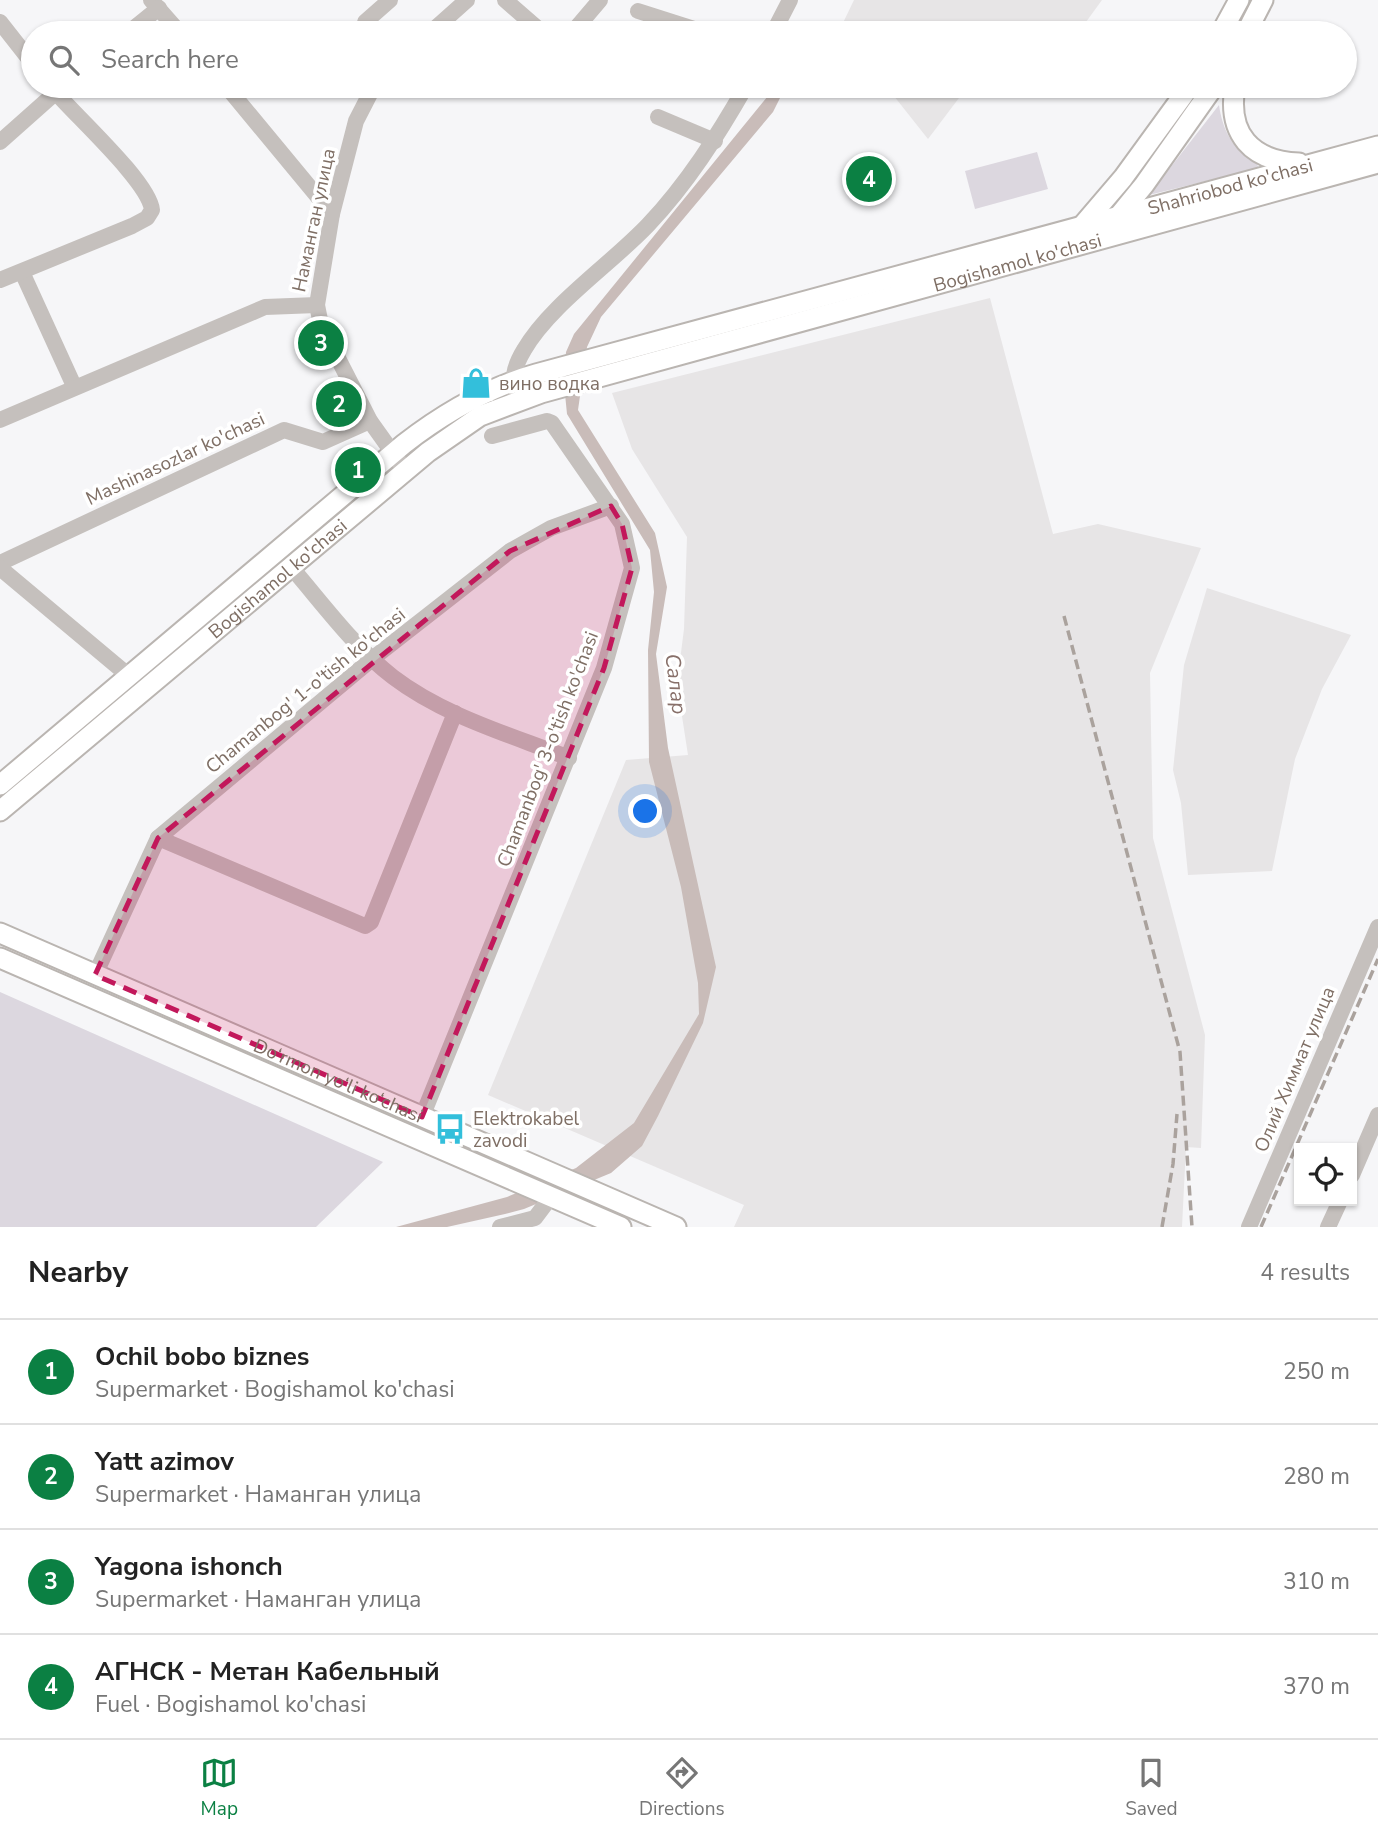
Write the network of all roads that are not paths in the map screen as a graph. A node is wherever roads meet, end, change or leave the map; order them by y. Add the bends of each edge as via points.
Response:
1 (390, 0) edge
2 (467, 0) edge
3 (505, 0) edge
4 (600, 0) edge
5 (790, 0) edge
6 (1239, 0) edge
7 (1264, 0) edge
8 (155, 4) edge
9 (638, 11) dead end
10 (139, 21) edge
11 (170, 21) edge
12 (366, 21) edge
13 (443, 21) edge
14 (529, 21) edge
15 (582, 21) edge
16 (669, 21) edge
17 (780, 21) edge
18 (1228, 21) edge
19 (1253, 21) edge
20 (0, 22) edge
21 (21, 49) edge
22 (46, 98) edge
23 (65, 98) edge
24 (236, 98) edge
25 (368, 98) edge
26 (739, 98) edge
27 (1180, 98) edge
28 (1206, 98) edge
29 (1235, 98) edge
30 (658, 117) dead end
31 (715, 141) junction
32 (0, 142) edge
33 (1378, 146) edge
34 (1318, 162) junction
35 (1378, 163) edge
36 (1177, 209) junction
37 (332, 214) junction
38 (1118, 216) junction
39 (1082, 226) junction
40 (1098, 240) junction
41 (22, 272) junction
42 (949, 272) junction
43 (0, 280) edge
44 (317, 305) junction
45 (74, 386) junction
46 (514, 391) junction
47 (0, 420) edge
48 (370, 421) junction
49 (492, 436) dead end
50 (393, 453) junction
51 (405, 470) junction
52 (611, 506) junction
53 (0, 566) edge
54 (291, 567) junction
55 (372, 659) junction
56 (129, 676) junction
57 (455, 713) junction
58 (569, 758) junction
59 (0, 785) edge
60 (0, 811) edge
61 (158, 838) junction
62 (1378, 928) edge
63 (0, 933) edge
64 (0, 958) edge
65 (96, 975) junction
66 (1378, 1115) edge
67 (422, 1116) junction
68 (1357, 1163) edge
69 (550, 1198) junction
70 (1338, 1206) edge
71 (500, 1227) edge
72 (621, 1227) edge
73 (676, 1227) edge
74 (1249, 1227) edge
75 (1328, 1227) edge

1 - 12 street
2 - 13 street
3 - 14 street
4 - 15 street
5 - 17 street
6 - 18 main road
7 - 19 main road
8 - 10 street
8 - 11 street
9 - 16 street
20 - 21 street
22 - 32 street
23 - 41 street via 129,173 152,210 132,226
24 - 37 street
25 - 37 street, Наманган улица via 356,121
26 - 31 street
27 - 39 main road
28 - 38 main road
29 - 34 main road via 1234,118 1253,149 1279,162
30 - 31 street
31 - 46 street via 649,225 542,325 524,349
33 - 34 main road, Shahriobod ko'chasi
34 - 36 main road, Shahriobod ko'chasi
35 - 36 main road, Shahriobod ko'chasi
36 - 38 main road, Shahriobod ko'chasi
36 - 40 main road, Shahriobod ko'chasi
37 - 44 street, Наманган улица
38 - 39 main road, Shahriobod ko'chasi
38 - 40 main road
39 - 40 main road, Bogishamol ko'chasi
39 - 42 main road, Bogishamol ko'chasi
40 - 42 main road, Bogishamol ko'chasi
41 - 43 street
41 - 45 street
42 - 46 main road, Bogishamol ko'chasi
44 - 45 street via 265,307
44 - 48 street, Наманган улица via 321,326
45 - 47 street
46 - 50 main road, Bogishamol ko'chasi via 456,408
46 - 51 main road, Bogishamol ko'chasi
48 - 50 street, Наманган улица
48 - 53 street, Mashinasozlar ko'chasi via 323,442 285,430
49 - 52 street, Chamanbog' 3-o'tish ko'chasi via 552,422
50 - 51 street, Наманган улица
50 - 56 main road, Bogishamol ko'chasi
51 - 54 main road, Bogishamol ko'chasi
52 - 55 street, Chamanbog' 1-o'tish ko'chasi via 551,528 510,551
52 - 58 street, Chamanbog' 3-o'tish ko'chasi via 622,524 632,568 604,668
53 - 56 street
54 - 55 street
54 - 60 main road, Bogishamol ko'chasi
55 - 57 street via 403,684
55 - 61 street, Chamanbog' 1-o'tish ko'chasi
56 - 59 main road, Bogishamol ko'chasi
57 - 58 street
57 - 61 street via 371,922 365,926
58 - 67 street, Chamanbog' 3-o'tish ko'chasi
61 - 65 street, Chamanbog' 1-o'tish ko'chasi
62 - 74 street, Олий Химмат улица
63 - 65 main road, Do‘rmon yo‘li ko‘chasi
64 - 69 main road, Do‘rmon yo‘li ko‘chasi
65 - 67 main road, Do‘rmon yo‘li ko‘chasi
66 - 68 street
67 - 73 main road, Do‘rmon yo‘li ko‘chasi
69 - 71 street via 535,1219
69 - 72 main road, Do‘rmon yo‘li ko‘chasi
70 - 75 street

